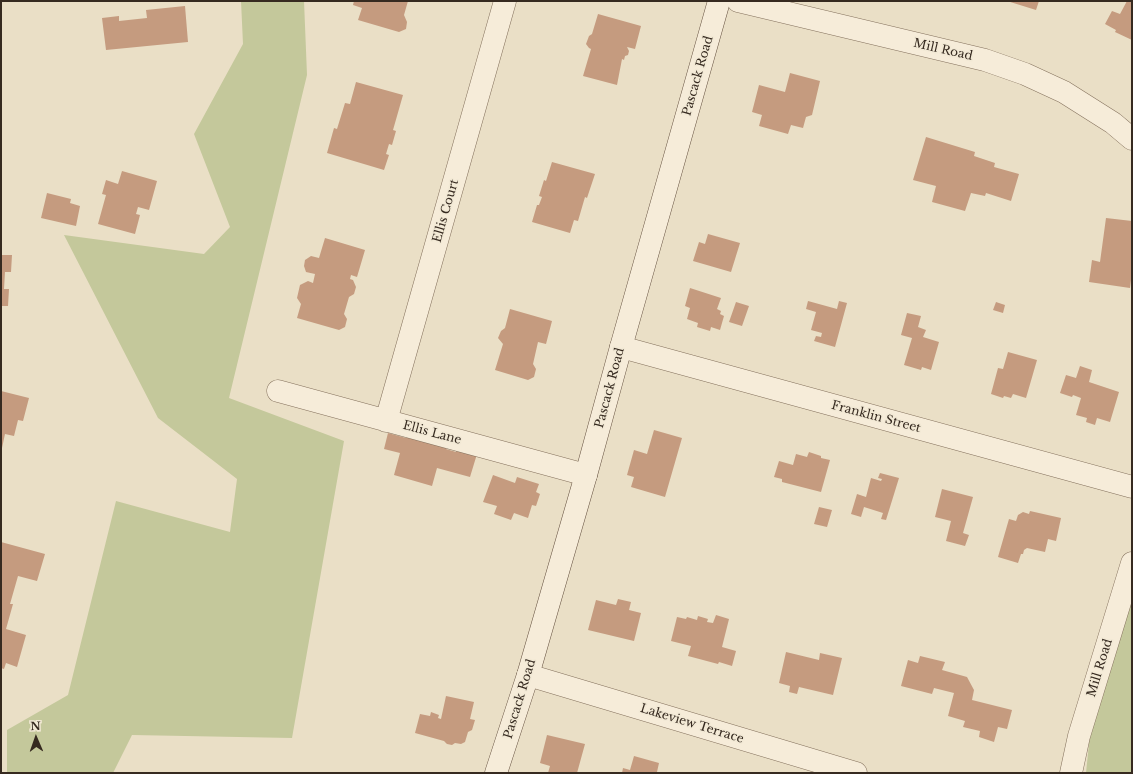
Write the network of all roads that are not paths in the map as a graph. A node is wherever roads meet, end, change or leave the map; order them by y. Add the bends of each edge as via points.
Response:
1 (505, 1) edge
2 (719, 1) edge
3 (738, 1) edge
4 (1132, 139) edge
5 (621, 347) junction
6 (278, 391) dead end
7 (386, 421) junction
8 (586, 475) junction
9 (1132, 487) edge
10 (1132, 563) edge
11 (528, 675) junction
12 (792, 764) edge
13 (496, 773) edge
14 (856, 773) edge
15 (1071, 773) edge

1 - 7 street, Ellis Court
2 - 5 street, Pascack Road
3 - 4 street, Mill Road via 985,60 1026,74 1064,92 1113,123
5 - 8 street, Pascack Road
5 - 9 street, Franklin Street
6 - 7 street, Ellis Lane
7 - 8 street, Ellis Lane
8 - 11 street, Pascack Road
10 - 15 street, Mill Road via 1079,736
11 - 12 street, Lakeview Terrace
11 - 13 street, Pascack Road
12 - 14 street, Lakeview Terrace

